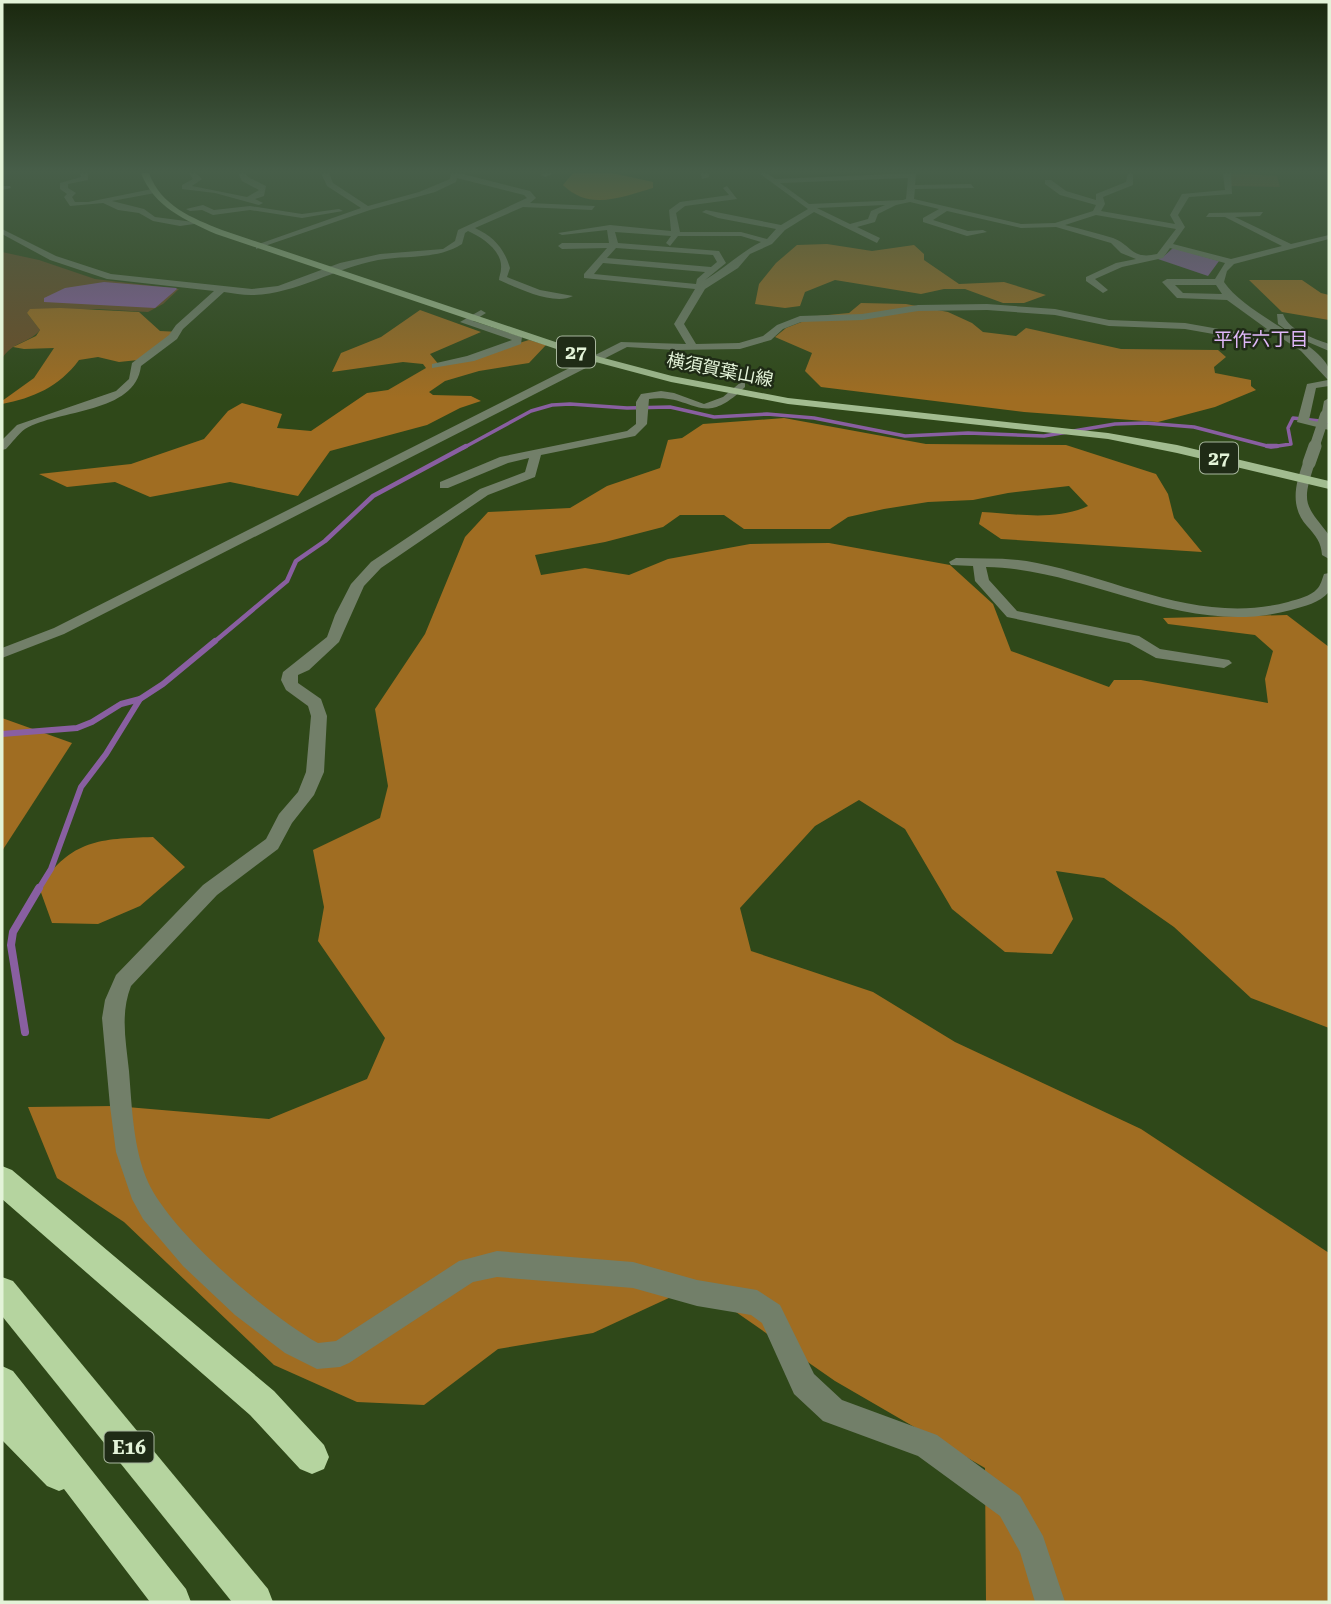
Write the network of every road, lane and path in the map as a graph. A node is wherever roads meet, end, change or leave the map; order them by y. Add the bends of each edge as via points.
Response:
1 (34, 248) edge
2 (271, 248) edge
3 (274, 248) edge
4 (452, 248) edge
5 (500, 248) edge
6 (612, 248) edge
7 (651, 248) edge
8 (756, 248) edge
9 (1121, 248) edge
10 (1166, 248) edge
11 (1179, 248) edge
12 (1287, 248) edge
13 (666, 249) joint
14 (1144, 258) junction
15 (601, 260) junction
16 (1231, 262) junction
17 (340, 266) junction
18 (329, 270) junction
19 (713, 270) junction
20 (1219, 282) junction
21 (701, 287) junction
22 (223, 288) junction
23 (1103, 290) dead end
24 (568, 296) dead end
25 (1228, 297) junction
26 (476, 315) junction
27 (1280, 316) dead end
28 (1278, 330) junction
29 (1293, 331) junction
30 (692, 346) junction
31 (1329, 348) edge
32 (601, 356) junction
33 (436, 366) dead end
34 (1329, 377) edge
35 (1329, 383) edge
36 (738, 389) junction
37 (1329, 401) edge
38 (1327, 421) edge
39 (2, 447) edge
40 (536, 453) junction
41 (1306, 470) junction
42 (1329, 477) edge
43 (444, 485) dead end
44 (1329, 485) edge
45 (1329, 555) edge
46 (956, 562) dead end
47 (979, 563) junction
48 (1329, 577) edge
49 (1324, 598) edge
50 (2, 653) edge
51 (1224, 663) dead end
52 (2, 1180) edge
53 (2, 1292) edge
54 (2, 1382) edge
55 (2, 1417) edge
56 (312, 1457) dead end
57 (123, 1537) junction
58 (173, 1602) edge
59 (256, 1602) edge
60 (1050, 1602) edge

1 - 22 street via 110,276
2 - 18 main road, 横須賀葉山線 / 27
3 - 17 main road, 横須賀葉山線 / 27
4 - 17 street
5 - 24 street via 506,268 502,278 537,293
6 - 15 street
7 - 13 street
8 - 21 street
9 - 14 street
10 - 14 street via 1160,256
11 - 16 street
12 - 16 street
13 - 19 street via 716,253 722,263
14 - 23 street via 1089,279
15 - 19 street
15 - 21 street via 587,276
16 - 20 street
17 - 18 street
17 - 26 main road, 横須賀葉山線 / 27
18 - 22 street via 264,290
18 - 26 main road, 横須賀葉山線 / 27
19 - 21 street via 701,279
20 - 25 street
20 - 25 street via 1167,282 1180,296
21 - 30 street via 679,324
22 - 39 street via 173,337 136,365 134,380 120,393 21,427
25 - 28 street
26 - 32 main road, 横須賀葉山線 / 27
26 - 33 street via 465,322 517,342
27 - 29 street
28 - 29 street
28 - 30 street via 1253,338 1185,326 1109,323 1055,312 918,308 862,317 800,319 767,338 740,346
28 - 34 street via 1313,355
29 - 31 street
30 - 32 street via 634,343
32 - 36 main road, 横須賀葉山線 / 27
32 - 50 street via 59,631
35 - 38 street via 1311,386 1303,422
36 - 40 street via 711,408 668,394 645,396 641,402 644,419 631,434
36 - 41 main road, 横須賀葉山線 / 27 via 854,410 1108,436
36 - 41 main road, 横須賀葉山線 / 27 via 1122,431
37 - 38 street
38 - 41 street, bridge
40 - 43 street via 504,460
40 - 60 street via 531,474 475,497 376,565 359,584 334,639 291,673 289,680 315,703 319,716 315,772 305,795 272,844 210,890 123,982 114,1000 113,1018 127,1142 140,1192 181,1247 266,1325 316,1356 340,1354 468,1270 497,1264 633,1275 757,1303 771,1314 804,1384 833,1411 927,1445 1010,1506 1033,1546
41 - 42 main road, 横須賀葉山線 / 27
41 - 44 main road, 横須賀葉山線 / 27
41 - 45 street via 1301,493 1304,512 1325,535
46 - 47 street
47 - 49 street via 1049,569 1163,604 1212,612 1285,609
47 - 51 street via 982,582 1012,614 1134,639 1156,653
48 - 49 street
52 - 56 highway via 262,1403
53 - 59 highway, E16
54 - 57 highway
55 - 57 highway
57 - 58 highway

